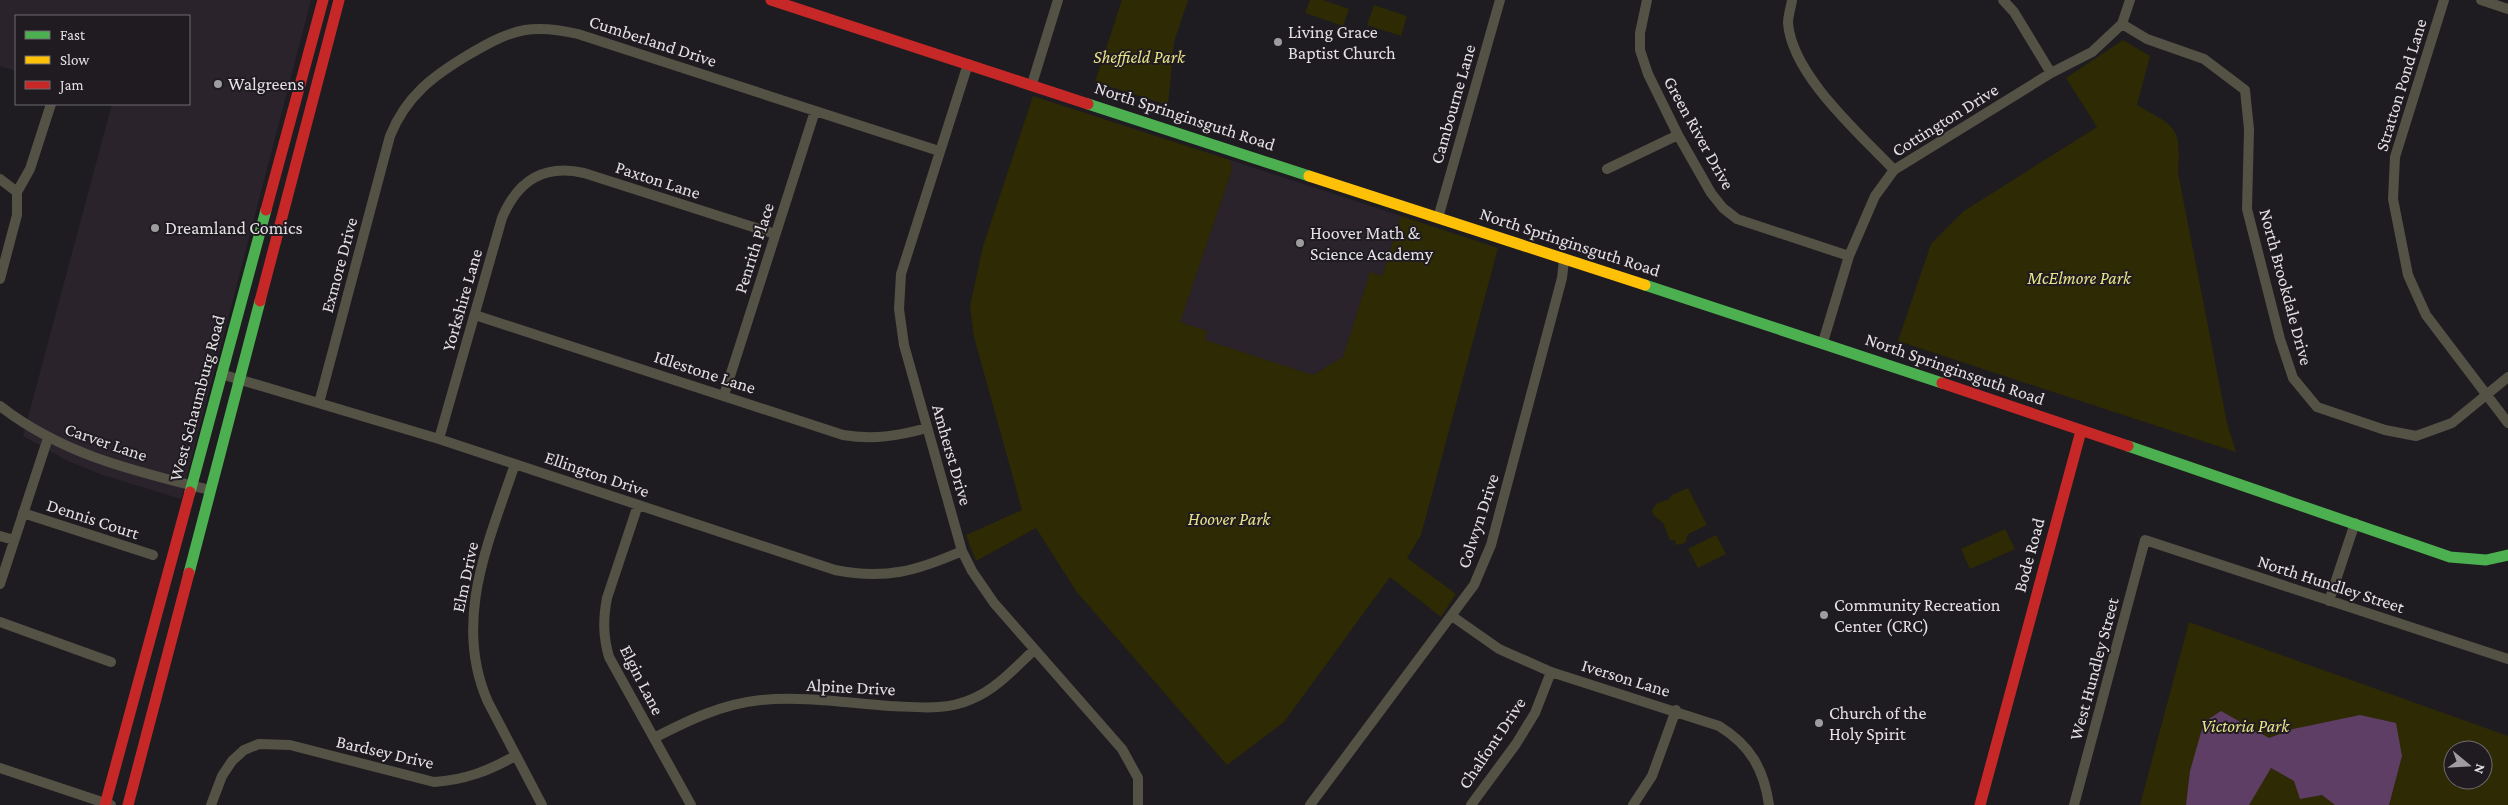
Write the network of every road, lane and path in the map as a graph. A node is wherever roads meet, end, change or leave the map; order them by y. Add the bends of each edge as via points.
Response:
1 (322, 0) edge
2 (339, 0) edge
3 (772, 0) edge
4 (1058, 0) edge
5 (1500, 0) edge
6 (1647, 0) edge
7 (1792, 0) edge
8 (2002, 0) edge
9 (2130, 0) edge
10 (2444, 0) edge
11 (2481, 0) edge
12 (2508, 9) edge
13 (2122, 24) junction
14 (968, 64) junction
15 (2051, 73) junction
16 (1032, 84) junction
17 (50, 105) edge
18 (815, 111) junction
19 (1678, 135) junction
20 (390, 136) joint
21 (939, 152) junction
22 (1607, 169) dead end
23 (1894, 170) junction
24 (0, 179) edge
25 (531, 180) joint
26 (17, 192) junction
27 (1438, 218) junction
28 (776, 234) junction
29 (4, 244) edge
30 (1849, 256) junction
31 (1564, 260) junction
32 (0, 279) edge
33 (475, 315) junction
34 (1823, 342) junction
35 (221, 374) junction
36 (2508, 377) edge
37 (239, 379) junction
38 (2487, 393) junction
39 (724, 396) junction
40 (319, 404) junction
41 (0, 406) edge
42 (2508, 424) edge
43 (926, 428) junction
44 (2081, 431) junction
45 (48, 438) junction
46 (439, 438) junction
47 (515, 464) junction
48 (191, 485) junction
49 (210, 490) junction
50 (638, 505) junction
51 (23, 514) junction
52 (2355, 523) junction
53 (0, 536) edge
54 (14, 540) junction
55 (2145, 540) joint
56 (962, 551) junction
57 (153, 555) dead end
58 (2508, 555) edge
59 (0, 584) edge
60 (2329, 601) junction
61 (1452, 616) junction
62 (0, 622) edge
63 (1034, 650) junction
64 (2508, 659) edge
65 (111, 662) dead end
66 (1551, 672) junction
67 (1676, 710) junction
68 (654, 738) junction
69 (516, 756) junction
70 (0, 768) edge
71 (107, 804) edge
72 (128, 805) edge
73 (211, 805) edge
74 (542, 805) edge
75 (691, 805) edge
76 (1138, 805) edge
77 (1310, 805) edge
78 (1471, 805) edge
79 (1633, 805) edge
80 (1769, 805) edge
81 (1980, 805) edge
82 (2074, 805) edge

1 - 35 street, West Schaumburg Road
2 - 37 street, West Schaumburg Road
3 - 14 street, North Springinsguth Road
4 - 16 street
5 - 27 street, Cambourne Lane
6 - 19 street, Green River Drive via 1640,33 1643,61
7 - 23 street via 1788,22 1798,60 1823,94
8 - 15 street via 2014,12
9 - 13 street, Cottington Drive
10 - 38 street, Stratton Pond Lane via 2395,157 2392,199 2408,276 2426,315
11 - 12 street
13 - 15 street, Cottington Drive via 2092,52
13 - 38 street, North Brookdale Drive via 2147,39 2204,59 2245,90 2249,129 2247,209 2293,378 2317,407 2385,430 2416,436 2452,423
14 - 16 street, North Springinsguth Road
14 - 21 street, Amherst Drive
15 - 23 street, Cottington Drive
16 - 27 street, North Springinsguth Road
17 - 26 street via 30,169
18 - 20 street, Cumberland Drive via 578,34 540,28 510,33 493,40 438,73 410,100 398,116
18 - 21 street, Cumberland Drive
18 - 28 street, Penrith Place
19 - 22 street
19 - 30 street, Green River Drive via 1711,193 1737,219
20 - 40 street, Exmore Drive
21 - 43 street, Amherst Drive via 906,254 898,292 900,326
23 - 30 street, Cottington Drive via 1875,196
24 - 26 street
25 - 28 street, Paxton Lane via 558,170 584,173
25 - 33 street, Yorkshire Lane via 509,202 502,218
26 - 29 street via 17,214
27 - 31 street, North Springinsguth Road
28 - 39 street, Penrith Place
29 - 32 street
30 - 34 street, Cottington Drive
31 - 34 street, North Springinsguth Road
31 - 61 street, Colwyn Drive via 1562,278 1491,545 1474,584
33 - 39 street, Idlestone Lane
33 - 46 street, Yorkshire Lane
34 - 44 street, North Springinsguth Road
35 - 37 street, Ellington Drive
35 - 48 street, West Schaumburg Road
36 - 38 street
37 - 40 street, Ellington Drive
37 - 49 street, West Schaumburg Road
38 - 42 street, Stratton Pond Lane
39 - 43 street, Idlestone Lane via 860,438 891,437
40 - 46 street, Ellington Drive
41 - 45 street, Carver Lane
43 - 56 street, Amherst Drive
44 - 52 street, North Springinsguth Road
44 - 81 street, Bode Road
45 - 48 street, Carver Lane via 115,465
45 - 51 street
46 - 47 street, Ellington Drive
47 - 50 street, Ellington Drive
47 - 69 street, Elm Drive via 479,574 471,632 481,686
48 - 49 street, Carver Lane
48 - 71 street, West Schaumburg Road
49 - 72 street, West Schaumburg Road
50 - 56 street, Ellington Drive via 835,570 853,573 874,575 912,571
50 - 68 street, Elgin Lane via 607,598 604,627 609,657
51 - 54 street
51 - 57 street, Dennis Court
52 - 58 street via 2450,557 2486,560
52 - 60 street
53 - 54 street
54 - 59 street
55 - 60 street, North Hundley Street
55 - 82 street, West Hundley Street
56 - 63 street, Amherst Drive via 994,603
60 - 64 street, North Hundley Street
61 - 66 street, Iverson Lane via 1499,649
61 - 77 street, Colwyn Drive
62 - 65 street
63 - 68 street, Alpine Drive via 984,694 954,705 925,708 763,700 713,710
63 - 76 street, Amherst Drive via 1122,749 1138,778
66 - 67 street, Iverson Lane
66 - 78 street, Chalfont Drive via 1535,713
67 - 79 street via 1652,776
67 - 80 street, Iverson Lane via 1712,722 1742,743 1760,768
68 - 75 street, Elgin Lane
69 - 73 street, Bardsey Drive via 474,776 434,782 290,745 259,744 244,750 222,776
69 - 74 street, Elm Drive
70 - 71 street

